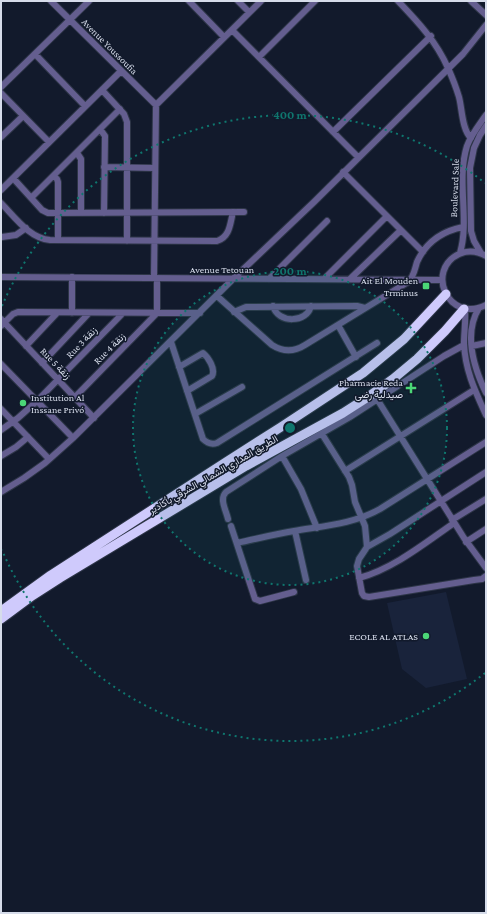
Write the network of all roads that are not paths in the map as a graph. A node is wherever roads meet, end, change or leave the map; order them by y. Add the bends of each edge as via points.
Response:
1 (51, 1) edge
2 (89, 1) edge
3 (189, 1) edge
4 (238, 1) edge
5 (261, 1) edge
6 (315, 1) edge
7 (398, 1) edge
8 (471, 1) edge
9 (249, 12) junction
10 (486, 15) edge
11 (70, 20) junction
12 (486, 25) edge
13 (232, 30) junction
14 (430, 36) junction
15 (224, 37) junction
16 (35, 54) junction
17 (259, 57) junction
18 (448, 68) junction
19 (121, 71) junction
20 (1, 87) edge
21 (102, 90) junction
22 (1, 93) edge
23 (156, 105) junction
24 (85, 106) junction
25 (120, 109) junction
26 (486, 115) edge
27 (23, 116) junction
28 (486, 126) edge
29 (100, 129) junction
30 (333, 132) junction
31 (1, 137) edge
32 (471, 138) junction
33 (49, 142) junction
34 (77, 153) junction
35 (358, 157) junction
36 (104, 167) junction
37 (127, 167) junction
38 (155, 168) junction
39 (343, 172) junction
40 (54, 176) junction
41 (13, 178) junction
42 (1, 190) edge
43 (31, 198) junction
44 (1, 203) edge
45 (233, 212) junction
46 (244, 212) dead end
47 (58, 213) junction
48 (81, 213) junction
49 (104, 213) junction
50 (127, 213) junction
51 (154, 213) junction
52 (387, 216) junction
53 (327, 221) dead end
54 (463, 227) junction
55 (26, 228) junction
56 (401, 230) junction
57 (463, 236) junction
58 (472, 236) junction
59 (2, 237) dead end
60 (58, 240) junction
61 (127, 241) junction
62 (154, 241) junction
63 (423, 252) junction
64 (460, 254) junction
65 (483, 254) edge
66 (1, 277) edge
67 (72, 278) junction
68 (156, 278) junction
69 (233, 279) junction
70 (270, 279) junction
71 (324, 279) junction
72 (350, 279) junction
73 (411, 280) junction
74 (442, 280) junction
75 (446, 294) junction
76 (217, 296) junction
77 (486, 305) edge
78 (273, 306) junction
79 (311, 306) junction
80 (365, 308) junction
81 (479, 308) junction
82 (464, 309) junction
83 (234, 312) junction
84 (57, 313) junction
85 (72, 313) junction
86 (89, 313) junction
87 (123, 313) junction
88 (158, 313) junction
89 (200, 313) junction
90 (2, 323) edge
91 (338, 325) junction
92 (171, 342) junction
93 (486, 342) edge
94 (377, 343) dead end
95 (464, 345) junction
96 (26, 346) junction
97 (472, 346) junction
98 (356, 356) junction
99 (42, 363) junction
100 (1, 364) edge
101 (179, 367) junction
102 (58, 380) junction
103 (483, 381) edge
104 (242, 387) dead end
105 (474, 390) junction
106 (187, 391) junction
107 (486, 393) edge
108 (75, 397) junction
109 (378, 399) junction
110 (37, 401) junction
111 (1, 409) edge
112 (195, 414) junction
113 (486, 415) edge
114 (94, 418) junction
115 (14, 421) junction
116 (1, 430) edge
117 (322, 434) junction
118 (401, 436) junction
119 (28, 437) junction
120 (73, 438) junction
121 (486, 442) edge
122 (1, 456) edge
123 (282, 456) junction
124 (49, 459) junction
125 (345, 471) junction
126 (486, 472) edge
127 (428, 478) junction
128 (1, 492) edge
129 (486, 498) edge
130 (441, 501) junction
131 (362, 517) junction
132 (228, 519) dead end
133 (453, 522) junction
134 (231, 526) dead end
135 (317, 528) junction
136 (486, 529) edge
137 (295, 531) junction
138 (466, 542) junction
139 (237, 543) junction
140 (367, 547) junction
141 (486, 568) edge
142 (486, 576) edge
143 (359, 578) junction
144 (306, 580) dead end
145 (294, 592) dead end
146 (1, 611) edge
147 (1, 620) edge

1 - 11 street, Avenue Youssoufia
2 - 11 street
3 - 15 street
4 - 9 street
5 - 9 street
6 - 17 street
7 - 14 street
8 - 10 street
9 - 13 street
11 - 16 street
11 - 19 street, Avenue Youssoufia
12 - 18 street
13 - 15 street
13 - 17 street
14 - 18 street
14 - 30 street
15 - 23 street
16 - 20 street
16 - 24 street
17 - 30 street
18 - 32 street via 466,131
18 - 35 street
19 - 21 street
19 - 23 street, Avenue Youssoufia
21 - 24 street
21 - 25 street
22 - 27 street
23 - 38 street
24 - 33 street
25 - 29 street
25 - 37 street via 127,122
26 - 32 street, Boulevard Sale
27 - 31 street
27 - 33 street
28 - 58 street via 477,141 471,161
29 - 34 street
29 - 36 street via 105,136
30 - 35 street
32 - 54 street, Boulevard Sale via 464,163
33 - 41 street
34 - 40 street
34 - 48 street via 81,159
35 - 39 street
36 - 37 street
36 - 49 street
37 - 38 street
37 - 50 street
38 - 51 street
39 - 52 street
39 - 69 street
40 - 43 street
40 - 47 street via 58,182
41 - 42 street
41 - 43 street
43 - 47 street via 44,211
44 - 55 street
45 - 46 street
45 - 51 street
45 - 62 street via 227,234 220,240
47 - 48 street
47 - 60 street
48 - 49 street
49 - 50 street
50 - 51 street
50 - 61 street
51 - 62 street
52 - 56 street
52 - 71 street
53 - 70 street
54 - 57 street, Boulevard Sale
54 - 63 street via 440,235 430,242
55 - 59 street via 14,236
55 - 60 street via 42,239
56 - 63 street
56 - 72 street
57 - 58 street
57 - 64 street, Boulevard Sale
58 - 65 street
60 - 61 street
61 - 62 street
62 - 68 street
63 - 73 street
64 - 65 street via 470,251
64 - 74 street via 447,264
66 - 67 street, Avenue Tetouan
67 - 68 street, Avenue Tetouan
67 - 85 street
68 - 69 street, Avenue Tetouan
68 - 88 street
69 - 70 street, Avenue Tetouan
69 - 76 street
70 - 71 street, Avenue Tetouan
71 - 72 street, Avenue Tetouan
72 - 73 street, Avenue Tetouan
73 - 74 street, Avenue Tetouan
73 - 80 street
74 - 75 street
75 - 82 street via 453,303
75 - 146 highway, الطريق المداري الشمالي الشرقي بأكادير via 404,339 363,373
76 - 83 street
76 - 89 street
77 - 81 street
78 - 79 street
78 - 79 street via 281,317 297,318 309,311
78 - 83 street via 250,307
79 - 80 street
80 - 91 street
81 - 82 street
81 - 97 street via 472,327
82 - 95 street
82 - 147 highway, الطريق المداري الشمالي الشرقي بأكادير via 417,359 368,397 246,466 64,575
83 - 91 street via 272,345 287,350 302,347
84 - 85 street
84 - 90 street via 16,312
84 - 96 street
85 - 86 street
86 - 87 street
86 - 99 street
87 - 88 street
87 - 102 street, Rue 3 زنقة
88 - 89 street
88 - 108 street, Rue 4 زنقة
89 - 92 street
90 - 96 street, Rue 5 زنقة
91 - 98 street
92 - 101 street
92 - 114 street
93 - 97 street
94 - 98 street
95 - 105 street via 467,370
95 - 109 street
96 - 99 street, Rue 5 زنقة
97 - 103 street via 474,362
98 - 112 street via 215,444 208,443 203,438
99 - 102 street, Rue 5 زنقة
100 - 110 street
101 - 106 street
101 - 106 street via 203,353 214,370 212,376
102 - 108 street, Rue 5 زنقة
102 - 110 street, Rue 3 زنقة
103 - 107 street
104 - 112 street
105 - 113 street
105 - 118 street
106 - 112 street
108 - 114 street, Rue 5 زنقة
109 - 117 street
109 - 118 street
110 - 115 street, Rue 3 زنقة
110 - 120 street
111 - 115 street
114 - 120 street
115 - 116 street, Rue 3 زنقة
115 - 119 street
117 - 123 street
117 - 125 street
118 - 125 street
118 - 127 street
119 - 122 street
119 - 124 street
120 - 124 street
121 - 127 street
123 - 132 street via 224,493 222,499
123 - 135 street via 301,490
124 - 128 street
125 - 131 street
126 - 130 street
127 - 130 street
127 - 131 street via 380,509
129 - 133 street
130 - 133 street
130 - 140 street
131 - 135 street
131 - 140 street
133 - 138 street
133 - 143 street via 389,566
134 - 139 street
135 - 137 street
136 - 138 street
137 - 139 street
137 - 144 street
138 - 141 street
139 - 145 street via 255,599
140 - 143 street via 357,563
142 - 143 street via 482,579 367,597 362,593

